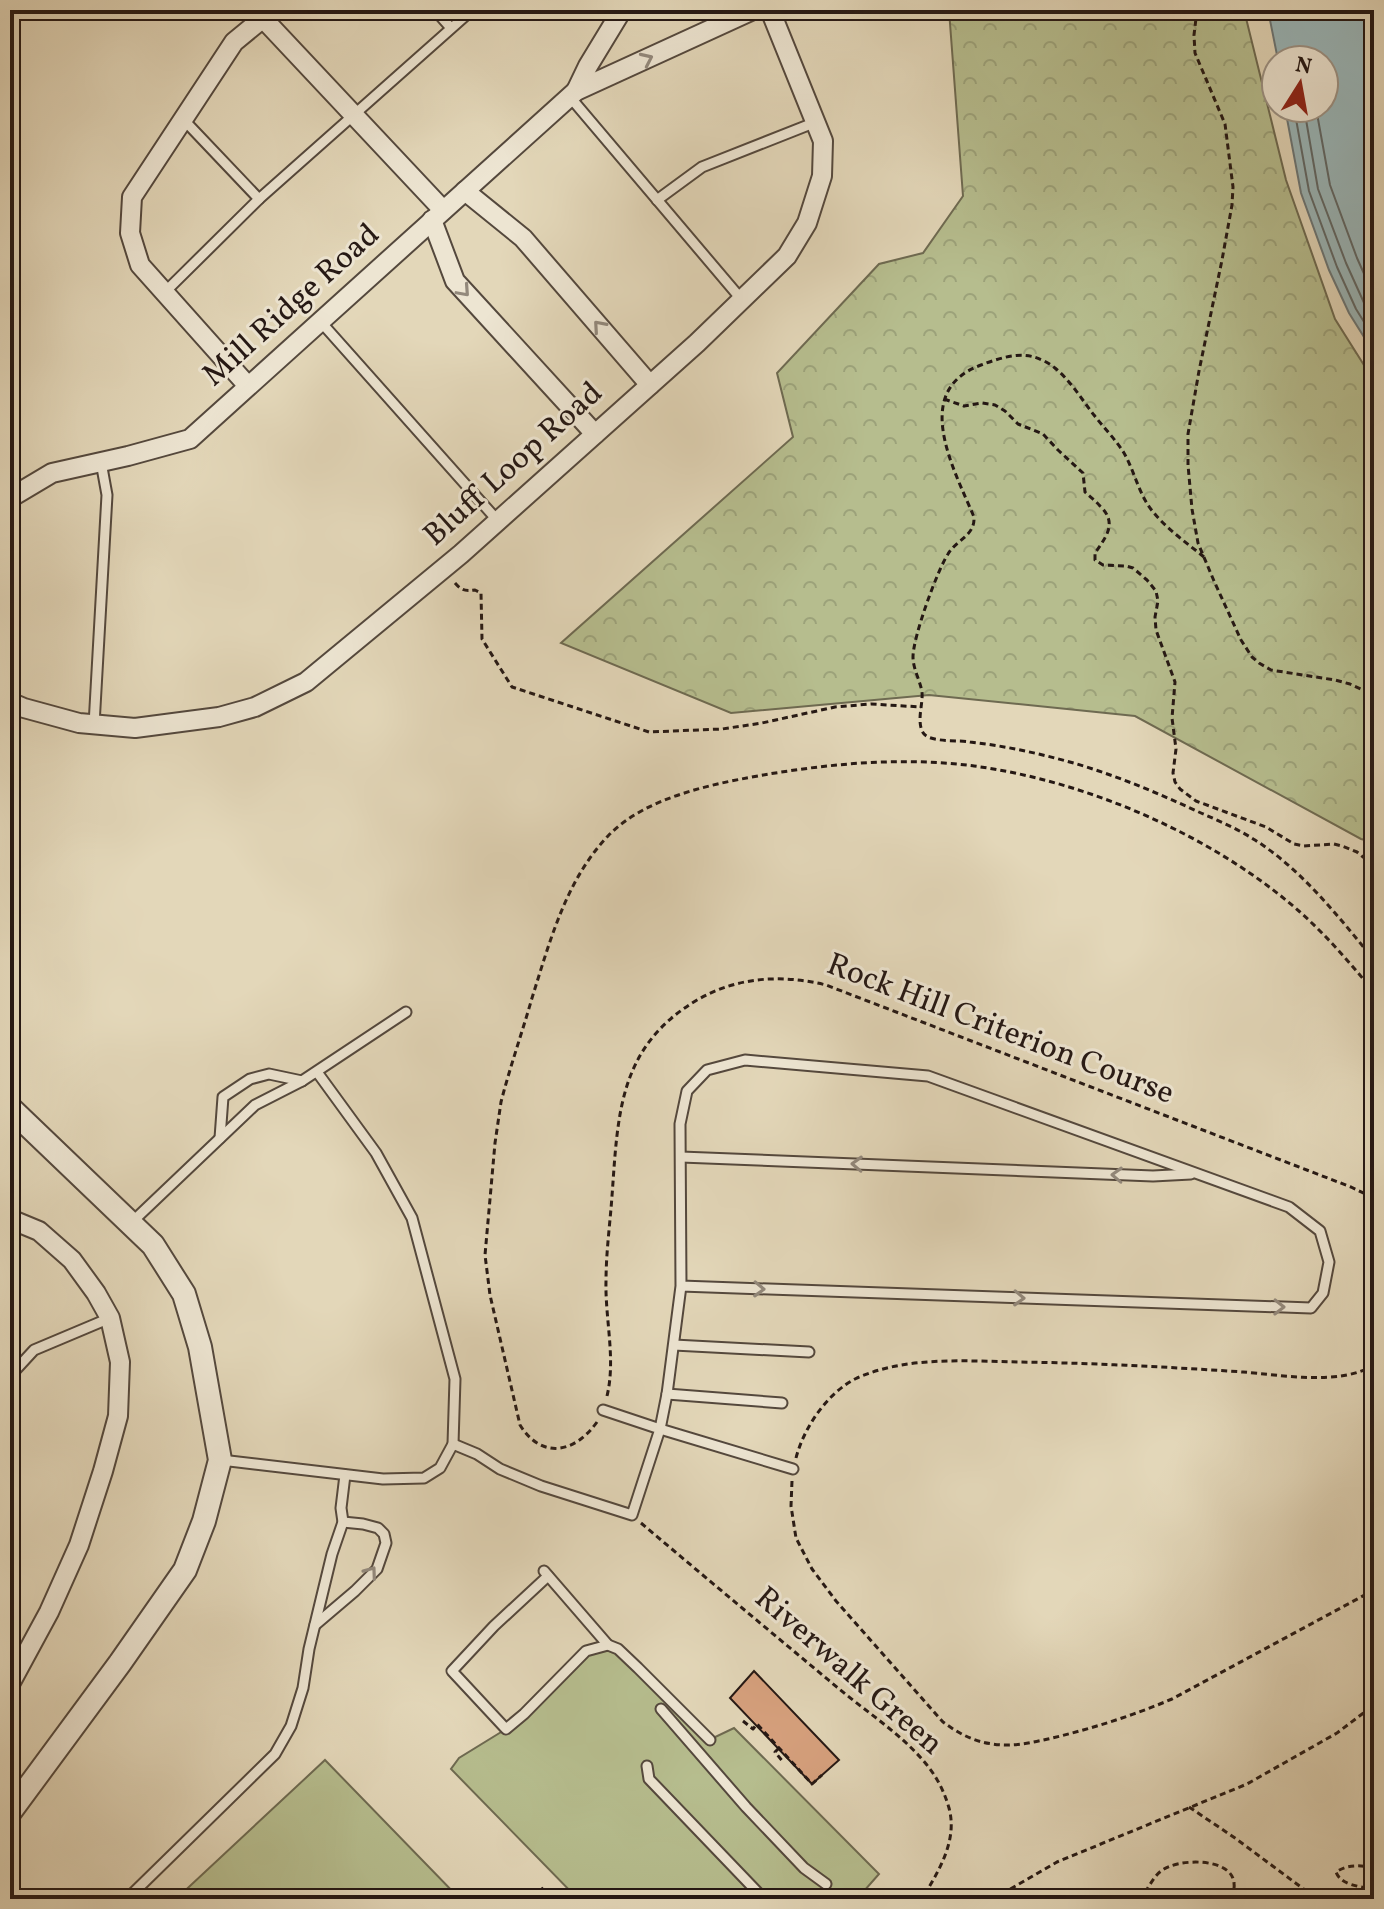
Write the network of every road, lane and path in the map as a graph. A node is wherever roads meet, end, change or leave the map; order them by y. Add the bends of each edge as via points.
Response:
1 (435, 10) edge
2 (472, 10) edge
3 (622, 10) edge
4 (753, 10) edge
5 (770, 10) edge
6 (1197, 10) edge
7 (264, 13) edge
8 (451, 28) junction
9 (573, 94) junction
10 (354, 116) junction
11 (183, 119) junction
12 (816, 122) junction
13 (465, 191) junction
14 (259, 199) junction
15 (657, 200) junction
16 (437, 215) junction
17 (165, 292) junction
18 (742, 300) junction
19 (320, 321) junction
20 (650, 385) junction
21 (248, 386) junction
22 (944, 399) junction
23 (595, 434) junction
24 (101, 462) junction
25 (10, 498) edge
26 (498, 521) junction
27 (1204, 557) junction
28 (443, 569) junction
29 (1374, 695) edge
30 (10, 702) edge
31 (921, 707) junction
32 (94, 725) junction
33 (1374, 866) edge
34 (1374, 960) edge
35 (1374, 992) edge
36 (406, 1012) dead end
37 (317, 1072) junction
38 (302, 1081) junction
39 (10, 1108) edge
40 (220, 1138) junction
41 (681, 1157) junction
42 (1195, 1173) junction
43 (1374, 1198) edge
44 (10, 1219) edge
45 (131, 1223) junction
46 (681, 1286) junction
47 (110, 1318) junction
48 (674, 1345) junction
49 (809, 1352) dead end
50 (1374, 1365) edge
51 (10, 1376) edge
52 (667, 1394) junction
53 (782, 1403) dead end
54 (603, 1410) junction
55 (660, 1429) junction
56 (453, 1444) junction
57 (220, 1460) junction
58 (793, 1469) junction
59 (345, 1475) junction
60 (632, 1515) junction
61 (343, 1522) junction
62 (1374, 1590) edge
63 (315, 1625) junction
64 (608, 1645) junction
65 (10, 1684) edge
66 (670, 1700) junction
67 (1374, 1705) edge
68 (743, 1721) dead end
69 (710, 1740) dead end
70 (779, 1748) junction
71 (784, 1763) dead end
72 (647, 1766) dead end
73 (822, 1775) dead end
74 (1189, 1807) junction
75 (10, 1812) edge
76 (1374, 1868) edge
77 (826, 1884) dead end
78 (544, 1887) dead end
79 (1374, 1890) edge
80 (127, 1899) edge
81 (532, 1899) edge
82 (764, 1899) edge
83 (922, 1899) edge
84 (993, 1899) edge
85 (1138, 1899) edge
86 (1226, 1899) edge
87 (1317, 1899) edge

1 - 8 lane
2 - 8 lane
3 - 9 street, Mill Ridge Road
9 -> 4 street, Mill Ridge Road
5 - 12 street, Bluff Loop Road
6 - 27 path via 1195,53 1225,124 1233,187 1188,434 1192,509
7 - 10 street
7 - 11 street via 234,42
8 - 10 lane
9 - 13 street, Mill Ridge Road
9 - 15 lane
10 - 14 lane
10 - 16 street
11 - 14 lane
11 - 17 street via 132,197 130,233 140,265
12 - 15 lane via 702,167
12 - 18 street, Bluff Loop Road via 823,141 822,176 807,223 787,256
13 - 16 street, Mill Ridge Road
20 -> 13 street via 523,238
14 - 17 lane
15 - 18 lane
16 - 19 street, Mill Ridge Road
16 -> 23 street via 455,281
17 - 21 street
18 - 20 street, Bluff Loop Road
19 - 21 street, Mill Ridge Road
19 - 26 lane
20 - 23 street, Bluff Loop Road
21 - 24 street, Mill Ridge Road via 190,439
22 - 27 path via 960,375 993,360 1020,355 1046,362 1067,380 1122,450 1154,513
22 - 31 path via 948,452 975,522 946,556 915,644
22 - 33 path via 964,406 995,405 1018,424 1047,436 1082,471 1087,495 1109,519 1109,532 1095,560 1133,568 1152,585 1158,601 1156,630 1175,682 1173,773 1180,789 1294,844 1342,846
23 - 26 street, Bluff Loop Road
24 - 25 street, Mill Ridge Road via 52,473
24 - 32 lane via 107,495
26 - 28 street, Bluff Loop Road
27 - 29 path via 1241,640 1259,663 1271,670 1350,684
28 - 31 path via 461,590 481,593 482,639 512,687 636,729 722,729 871,704
28 - 32 street, Bluff Loop Road via 306,682 255,707 135,728
30 - 32 street, Bluff Loop Road
31 - 34 path via 921,727 928,737 1011,749 1107,773 1254,839 1305,882
35 - 54 path, Rock Hill Criterion Course via 1307,918 1235,864 1125,807 1036,779 972,766 842,764 757,776 686,793 639,812 597,850 572,887 552,934 501,1102 485,1236 490,1295 524,1432 548,1447 567,1447 583,1438
36 - 37 lane
37 - 38 lane
37 - 56 lane via 376,1153 412,1218 455,1379
38 - 40 lane via 255,1105
38 - 40 lane via 269,1074 250,1079 223,1097
39 - 45 street
40 - 45 lane
42 -> 41 lane via 1153,1176
41 - 42 lane via 687,1091 707,1070 745,1060 928,1076
41 - 46 lane
46 -> 42 lane via 1311,1308 1323,1293 1329,1262 1320,1231 1289,1207
43 - 54 path, Rock Hill Criterion Course via 826,985 786,978 733,984 682,1009 629,1073 617,1128 607,1254 610,1374
44 - 47 street via 39,1231 72,1260
45 - 57 street via 153,1245 184,1294 200,1347
46 - 48 lane
47 - 51 lane via 34,1350
47 - 65 street via 120,1362 118,1416 79,1545
48 - 49 lane
48 - 52 lane
50 - 58 path via 1319,1377 1120,1364 951,1361 897,1366 855,1379 839,1391 813,1420
52 - 53 lane
52 - 55 lane
54 - 55 lane
55 - 58 lane
55 - 60 lane
56 - 59 lane via 440,1468 424,1478
56 - 60 lane via 527,1480
57 - 59 lane
57 - 75 street via 185,1570
58 - 62 path via 796,1538 824,1586 943,1722 992,1744 1050,1738 1140,1713
59 - 61 lane
60 - 83 path, Riverwalk Green via 896,1734 930,1769 944,1792 950,1831 939,1870
61 - 63 lane
63 -> 61 lane via 377,1569 386,1543 378,1528
63 - 80 lane via 295,1714 275,1754
64 - 64 lane via 586,1651 506,1729 452,1671 546,1574
64 - 66 lane
66 - 69 lane
66 - 77 lane via 657,1712 804,1868
67 - 74 path via 1337,1733 1247,1784
68 - 70 path via 753,1729 757,1724
70 - 71 path via 775,1752
70 - 73 path via 812,1784
72 - 82 lane via 649,1779
74 - 84 path via 1057,1862
74 - 87 path
76 - 79 path via 1345,1867 1336,1872 1345,1883
78 - 81 path
85 - 86 path via 1159,1872 1187,1861 1229,1871 1234,1889

